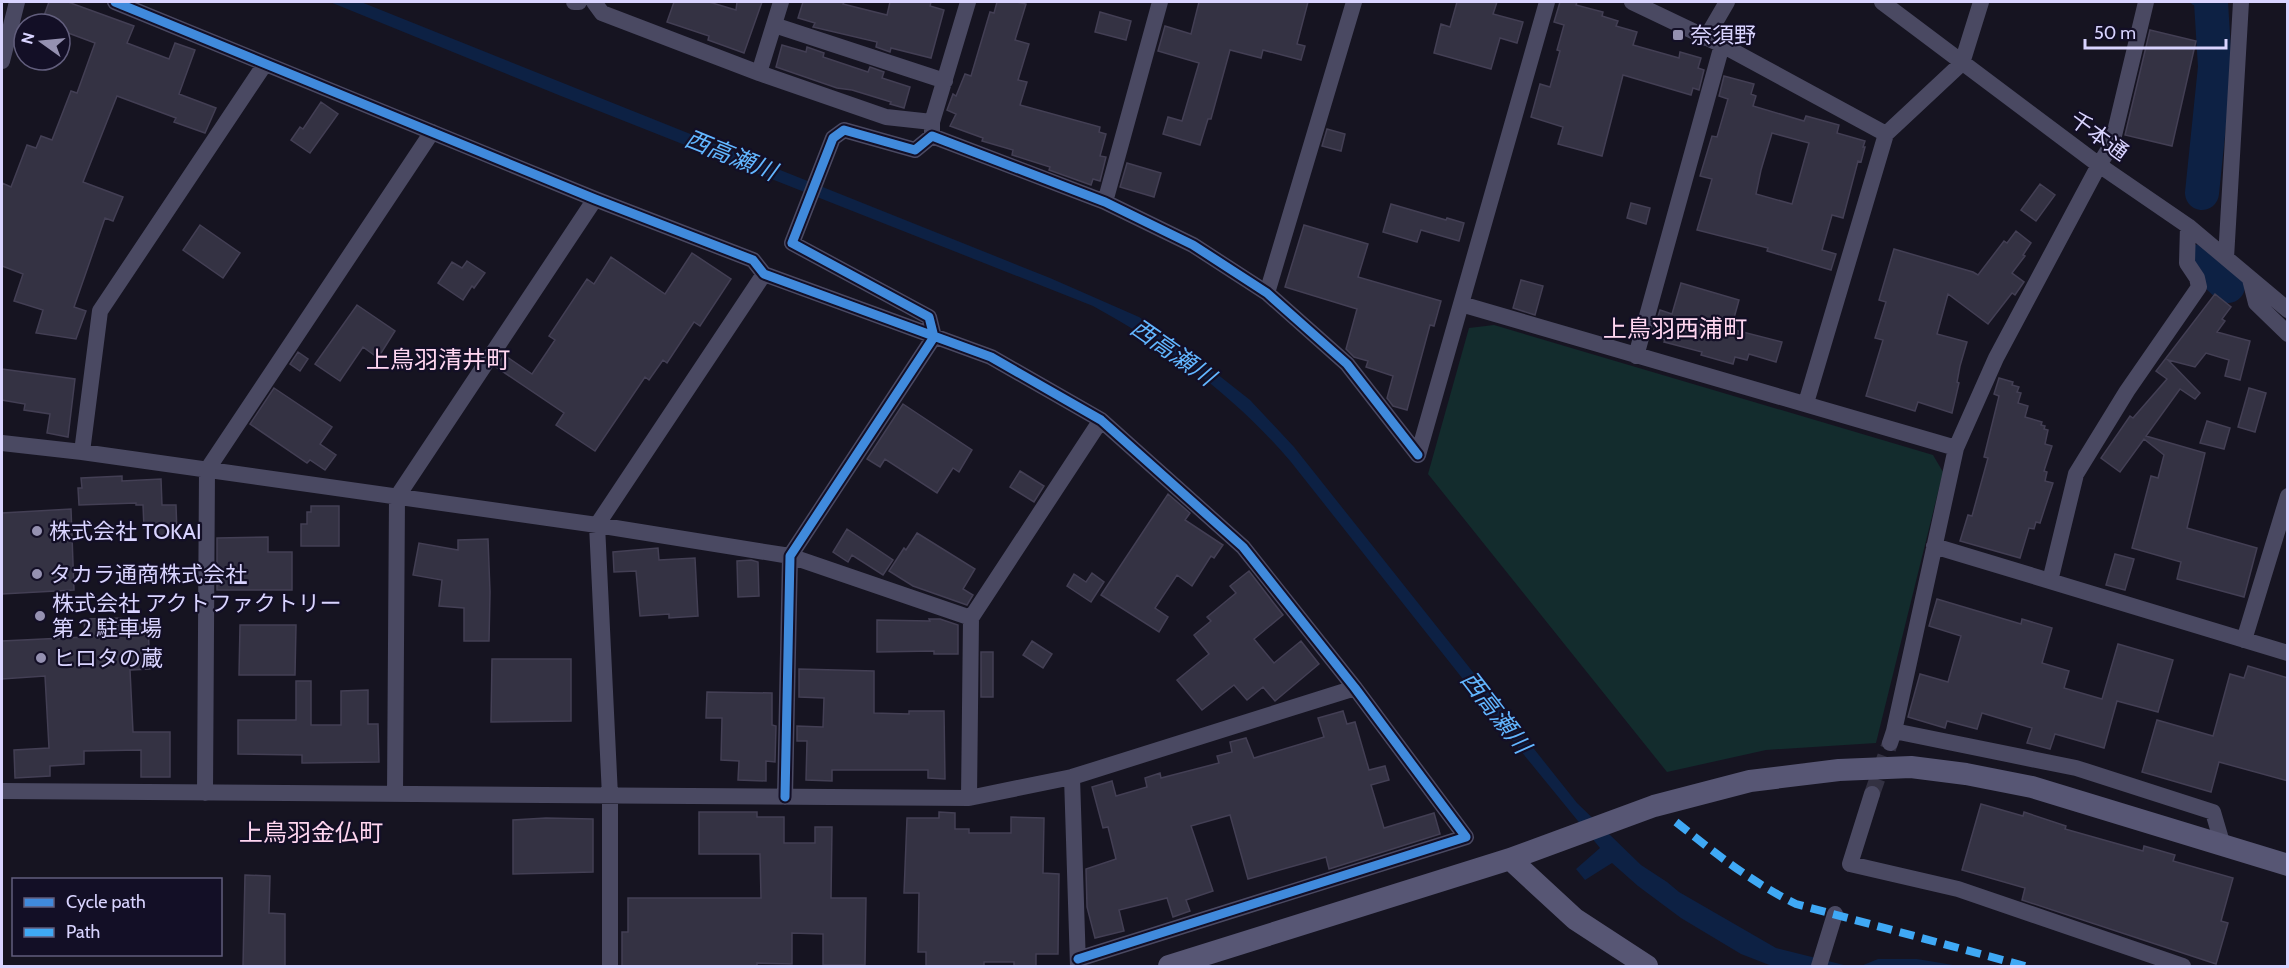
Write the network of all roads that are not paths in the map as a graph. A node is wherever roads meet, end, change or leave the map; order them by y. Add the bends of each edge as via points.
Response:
1 (17, 2) edge
2 (115, 2) edge
3 (574, 2) edge
4 (579, 2) edge
5 (594, 2) edge
6 (782, 2) edge
7 (968, 2) edge
8 (1160, 2) edge
9 (1354, 2) edge
10 (1547, 2) edge
11 (1632, 2) edge
12 (1727, 2) edge
13 (1882, 2) edge
14 (1981, 2) edge
15 (2146, 2) edge
16 (2241, 2) edge
17 (774, 25) junction
18 (1714, 41) junction
19 (2, 61) edge
20 (1962, 63) junction
21 (265, 64) junction
22 (759, 74) junction
23 (945, 81) junction
24 (932, 129) junction
25 (432, 132) junction
26 (1886, 135) junction
27 (2099, 165) junction
28 (595, 199) junction
29 (1105, 202) junction
30 (2188, 226) junction
31 (2226, 258) junction
32 (764, 274) junction
33 (2250, 279) junction
34 (1268, 293) junction
35 (1461, 304) junction
36 (2288, 310) edge
37 (2288, 334) edge
38 (934, 337) junction
39 (1636, 356) junction
40 (1806, 404) junction
41 (1101, 420) junction
42 (2, 443) edge
43 (1956, 448) junction
44 (82, 452) junction
45 (207, 470) junction
46 (2288, 496) edge
47 (397, 497) junction
48 (597, 525) junction
49 (1934, 546) junction
50 (790, 556) junction
51 (2050, 581) junction
52 (971, 618) junction
53 (2244, 640) junction
54 (2288, 653) edge
55 (1354, 688) junction
56 (1072, 777) junction
57 (2, 791) edge
58 (205, 793) junction
59 (395, 794) junction
60 (1872, 794) tunnel mouth
61 (610, 795) junction
62 (785, 797) junction
63 (969, 798) junction
64 (2223, 846) junction
65 (1510, 859) junction
66 (2288, 865) edge
67 (1835, 914) dead end
68 (1078, 963) edge
69 (610, 966) edge
70 (1169, 966) edge
71 (1647, 966) edge
72 (1820, 966) edge
73 (2183, 966) edge

1 - 19 street
2 - 21 street
3 - 4 street
5 - 22 street via 602,13
6 - 17 street
7 - 23 street
8 - 29 street
9 - 34 street
10 - 35 street
11 - 18 street
12 - 18 street
13 - 20 street, 千本通
14 - 20 street
15 - 27 street via 2112,144
16 - 31 street
17 - 22 street
17 - 23 street
18 - 26 street
18 - 39 street
20 - 26 street
20 - 27 street, 千本通
21 - 25 street
21 - 44 street via 100,311
22 - 24 street
23 - 24 street
24 - 29 street
24 - 38 street via 915,150 844,130 833,138 792,243 929,317
25 - 28 street
25 - 45 street
26 - 40 street
27 - 30 street, 千本通
27 - 43 street via 1996,358
28 - 32 street via 753,261
28 - 47 street
29 - 34 street via 1193,245
30 - 31 street, 千本通
30 - 51 street via 2187,263 2199,287 2127,391 2076,474
31 - 33 street, 千本通
32 - 38 street
32 - 48 street
33 - 36 street, 千本通
33 - 37 street via 2256,303
34 - 35 street via 1347,364 1418,455
35 - 39 street
38 - 41 street via 991,357
38 - 50 street
39 - 40 street
40 - 43 street
41 - 52 street
41 - 55 street via 1243,547
42 - 44 street
43 - 49 street
44 - 45 street
45 - 47 street
45 - 58 street
46 - 53 street
47 - 48 street
47 - 59 street
48 - 50 street
48 - 61 street
49 - 51 street
49 - 64 street via 1892,737 2076,768 2213,812
50 - 52 street
50 - 62 street
51 - 53 street
52 - 63 street
53 - 54 street
55 - 56 street
55 - 68 street via 1466,837
56 - 63 street
56 - 68 street
57 - 58 street
58 - 59 street
59 - 61 street
60 - 73 street via 1850,864 1958,890
61 - 62 street
61 - 69 street
62 - 63 street
64 - 65 street via 2032,788 1911,767 1839,770 1750,781 1654,806
64 - 66 street
65 - 70 street
65 - 71 street via 1575,919
67 - 72 street

